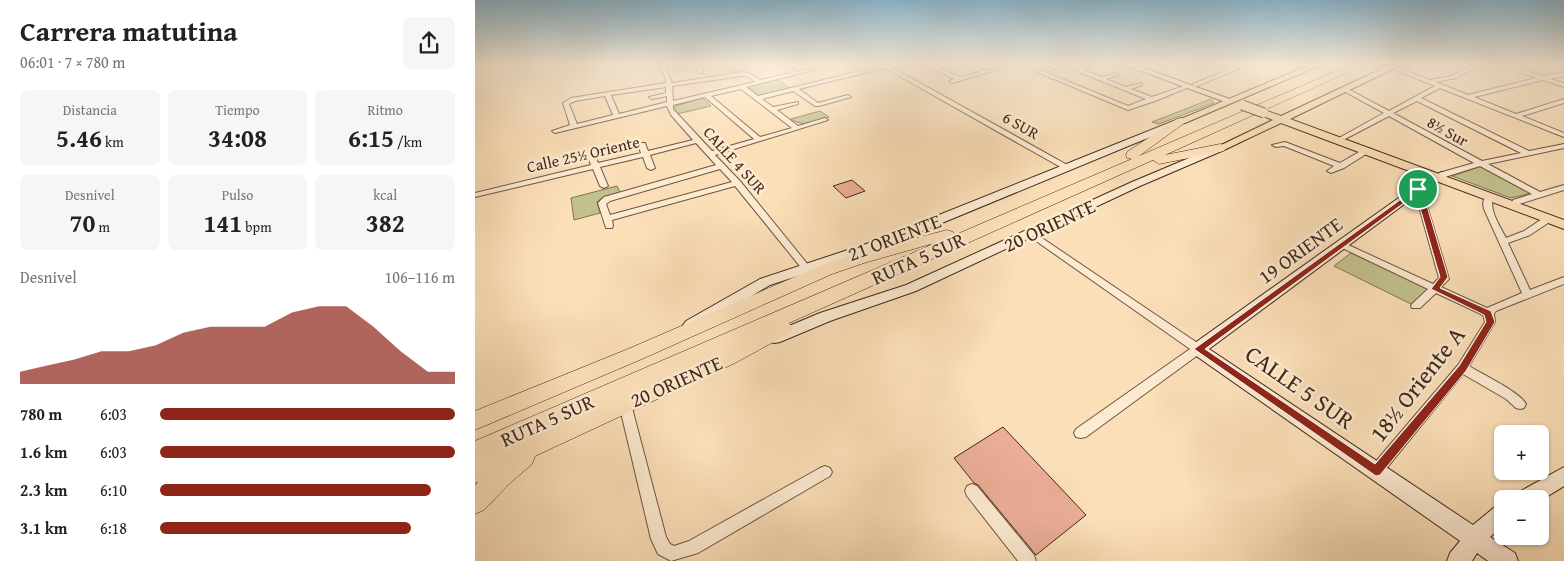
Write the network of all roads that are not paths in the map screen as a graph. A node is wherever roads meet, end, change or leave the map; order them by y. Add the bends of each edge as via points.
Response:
1 (637, 90) edge
2 (669, 90) edge
3 (709, 90) edge
4 (724, 90) edge
5 (747, 90) edge
6 (789, 90) edge
7 (796, 90) edge
8 (929, 90) edge
9 (1083, 90) edge
10 (1128, 90) edge
11 (1179, 90) edge
12 (1207, 90) edge
13 (1261, 90) edge
14 (1291, 90) edge
15 (1299, 90) edge
16 (1344, 90) joint
17 (1431, 90) edge
18 (1449, 90) edge
19 (1497, 90) edge
20 (1215, 93) junction
21 (607, 94) junction
22 (669, 94) junction
23 (709, 94) junction
24 (651, 97) dead end
25 (848, 97) dead end
26 (757, 98) junction
27 (1416, 98) junction
28 (1468, 98) junction
29 (1153, 100) junction
30 (1241, 100) junction
31 (1564, 101) edge
32 (796, 103) dead end
33 (670, 104) junction
34 (1218, 106) junction
35 (772, 109) junction
36 (1388, 113) junction
37 (617, 116) junction
38 (1515, 116) junction
39 (1284, 118) junction
40 (825, 120) dead end
41 (1181, 120) junction
42 (574, 126) junction
43 (1267, 126) junction
44 (797, 128) junction
45 (1307, 128) junction
46 (555, 131) dead end
47 (1562, 133) edge
48 (1343, 138) junction
49 (759, 140) junction
50 (698, 141) junction
51 (642, 145) dead end
52 (1276, 145) dead end
53 (1564, 146) edge
54 (1219, 148) junction
55 (1367, 151) junction
56 (646, 154) junction
57 (711, 154) junction
58 (1529, 154) junction
59 (592, 157) dead end
60 (1481, 164) junction
61 (595, 166) junction
62 (722, 166) junction
63 (1120, 166) junction
64 (1341, 166) junction
65 (1067, 167) junction
66 (651, 168) dead end
67 (1331, 171) dead end
68 (1439, 176) junction
69 (737, 183) junction
70 (603, 186) dead end
71 (1564, 187) edge
72 (1418, 189) junction
73 (475, 194) edge
74 (1539, 195) junction
75 (1489, 197) junction
76 (1516, 202) junction
77 (1548, 219) junction
78 (1564, 220) edge
79 (1564, 225) edge
80 (962, 230) junction
81 (1039, 239) dead end
82 (1504, 242) junction
83 (1341, 245) junction
84 (911, 261) junction
85 (806, 268) junction
86 (1564, 280) edge
87 (1436, 289) junction
88 (1527, 294) junction
89 (1416, 306) dead end
90 (1489, 317) junction
91 (664, 340) junction
92 (1199, 349) junction
93 (728, 358) junction
94 (1462, 368) junction
95 (517, 404) junction
96 (625, 404) junction
97 (1520, 404) dead end
98 (475, 406) edge
99 (475, 421) edge
100 (1081, 433) dead end
101 (475, 440) edge
102 (543, 442) junction
103 (475, 452) edge
104 (1376, 471) junction
105 (475, 472) edge
106 (825, 472) dead end
107 (1564, 476) edge
108 (972, 490) dead end
109 (1541, 490) edge
110 (475, 502) edge
111 (1494, 520) edge
112 (1475, 539) junction
113 (1028, 561) edge
114 (1458, 561) edge
115 (1507, 561) edge

1 - 21 street
2 - 22 street, CALLE 4 SUR
3 - 23 street
4 - 23 street
5 - 26 street
6 - 26 street
7 - 25 street via 817,105
8 - 65 street, 6 SUR
9 - 29 street via 1125,108
10 - 29 street
11 - 29 street
12 - 20 main road
13 - 30 main road, 21 ORIENTE
14 - 63 highway, RUTA 5 SUR
15 - 63 highway, RUTA 5 SUR
16 - 36 street, 8½ Sur
16 - 39 main road, 20 ORIENTE
17 - 27 street
18 - 28 street
19 - 28 street
20 - 30 main road
20 - 30 main road
20 - 34 main road
21 - 37 street
21 - 42 street via 569,100 566,103
22 - 24 street
22 - 33 street, CALLE 4 SUR
23 - 33 street
23 - 49 street
26 - 35 street
27 - 36 street
27 - 58 street
28 - 38 street
30 - 34 main road, 21 ORIENTE
30 - 39 main road, bridge
31 - 38 street
32 - 35 street
33 - 37 street
33 - 50 street, CALLE 4 SUR via 673,114
34 - 41 main road, 21 ORIENTE
35 - 44 street
36 - 48 street
36 - 60 street, 8½ Sur
37 - 42 street
38 - 47 street
39 - 43 main road, 20 ORIENTE
39 - 45 main road
39 - 48 main road
40 - 44 street
41 - 63 highway
41 - 65 main road, 21 ORIENTE
42 - 46 street
43 - 45 main road
43 - 54 main road, 20 ORIENTE
44 - 49 street
45 - 55 main road
48 - 68 main road
49 - 57 street
50 - 56 street, Calle 25½ Oriente
50 - 57 street, CALLE 4 SUR
51 - 56 street
52 - 64 street via 1285,144
53 - 58 street, 19 ORIENTE
54 - 63 highway
54 - 93 main road, 20 ORIENTE via 911,288 825,317
55 - 64 street
55 - 68 main road
56 - 61 street, Calle 25½ Oriente
56 - 66 street
57 - 62 street, CALLE 4 SUR
58 - 60 street, 19 ORIENTE
59 - 61 street
60 - 68 street, 19 ORIENTE
60 - 74 street, 8½ Sur
61 - 70 street
61 - 73 street, Calle 25½ Oriente
62 - 69 street, CALLE 4 SUR
62 - 69 street via 605,200 602,203 608,223
63 - 80 highway, RUTA 5 SUR
63 - 84 highway, RUTA 5 SUR
64 - 67 street
65 - 85 main road, 21 ORIENTE via 874,246
68 - 72 street, 19 ORIENTE
68 - 75 main road
68 - 76 main road
69 - 85 street, CALLE 4 SUR
71 - 74 street
72 - 83 main road, 19 ORIENTE
72 - 87 street via 1444,277
74 - 76 street
75 - 77 main road
75 - 82 street via 1488,209
76 - 78 main road
77 - 79 main road
77 - 82 street via 1527,233
80 - 91 highway via 826,270
80 - 101 highway, RUTA 5 SUR
81 - 92 street, CALLE 5 SUR
82 - 88 street
83 - 87 street
83 - 92 main road, 19 ORIENTE
84 - 93 highway
84 - 103 highway, RUTA 5 SUR
85 - 91 main road, 21 ORIENTE via 751,289
86 - 88 street
87 - 89 street
87 - 90 street
88 - 90 street via 1492,309
90 - 94 street, 18½ Oriente A
91 - 95 highway, 21 ORIENTE
92 - 100 street, 19 ORIENTE
92 - 104 main road, CALLE 5 SUR
93 - 96 highway, 20 ORIENTE
94 - 97 street
94 - 104 street, 18½ Oriente A
95 - 98 highway
95 - 99 highway, 21 ORIENTE
96 - 102 highway, 20 ORIENTE
96 - 106 street via 659,539 664,549 673,554 692,548
102 - 105 highway, 20 ORIENTE
102 - 110 highway via 499,477
104 - 112 main road, CALLE 5 SUR
107 - 109 main road
108 - 113 street
111 - 112 main road
112 - 114 main road
112 - 115 main road, CALLE 5 SUR

